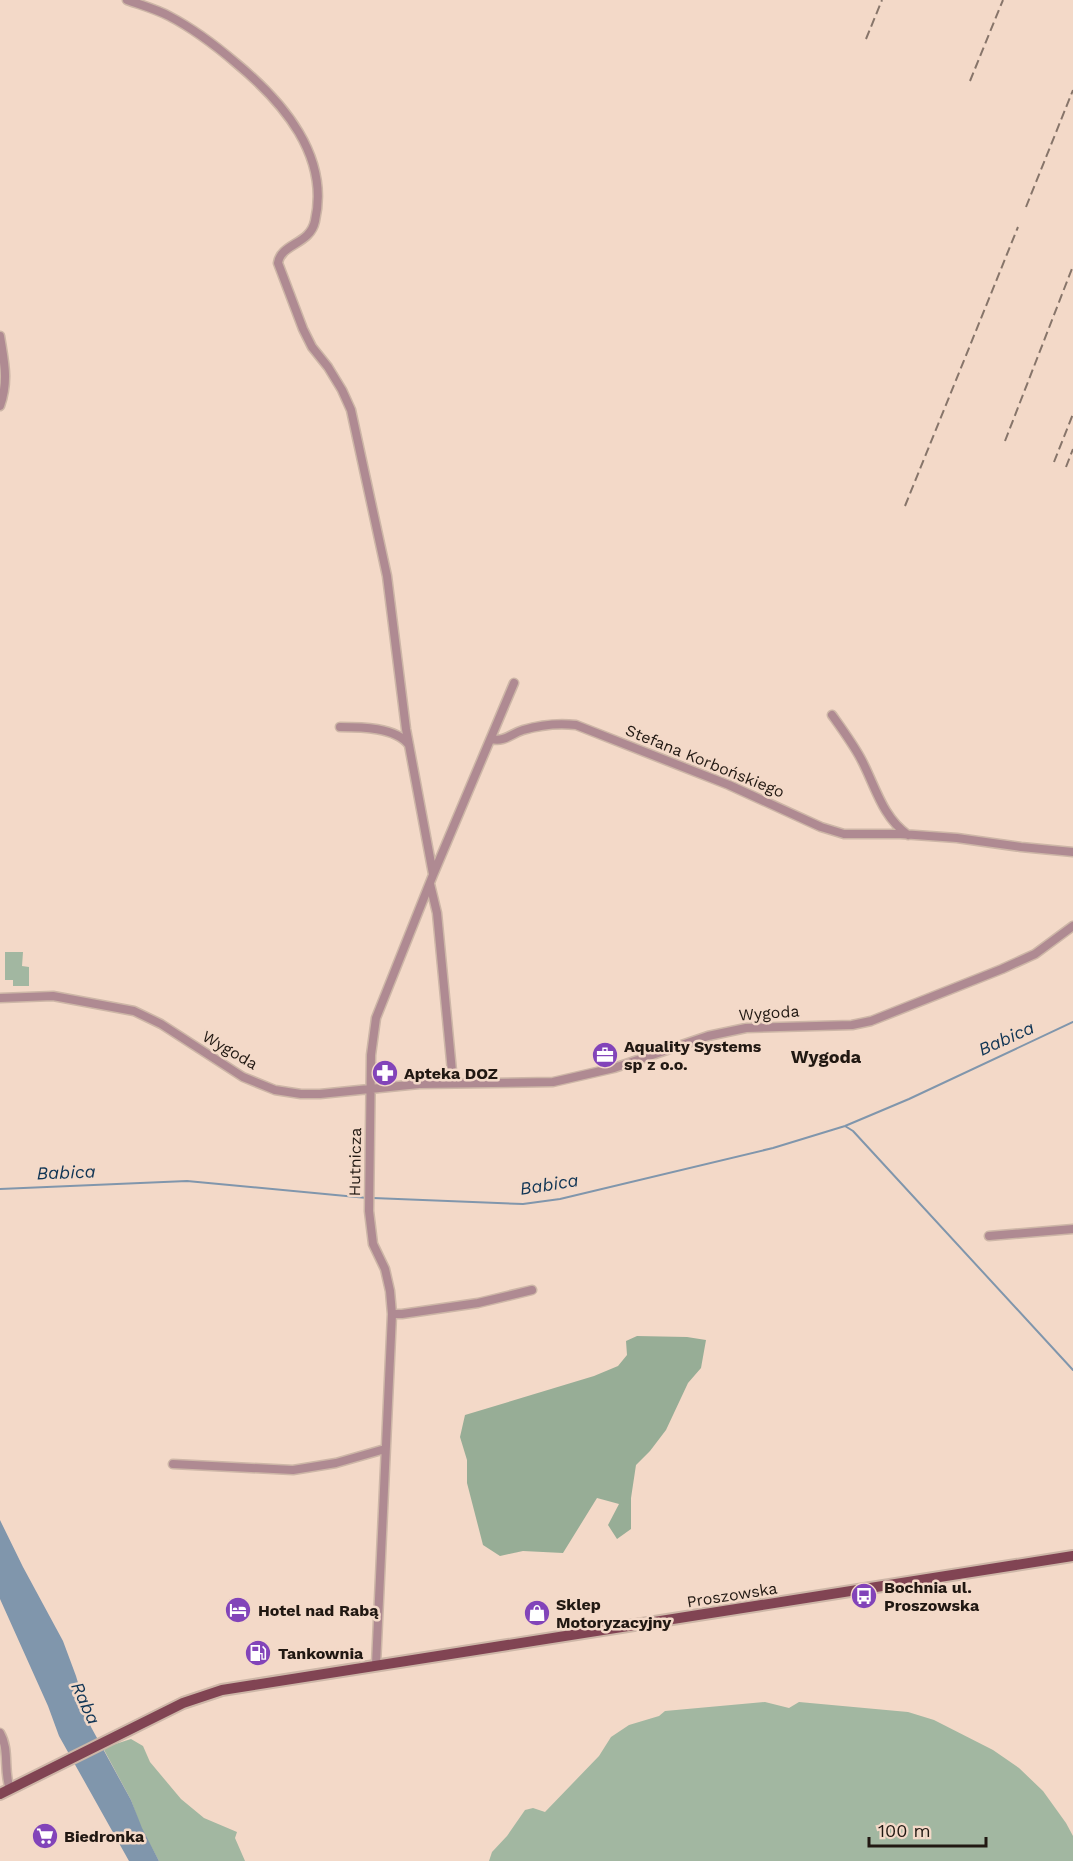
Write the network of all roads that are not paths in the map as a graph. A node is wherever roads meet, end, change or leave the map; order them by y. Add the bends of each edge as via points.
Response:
1 (127, 0) edge
2 (0, 336) edge
3 (0, 406) edge
4 (514, 683) dead end
5 (832, 715) dead end
6 (340, 727) dead end
7 (491, 739) junction
8 (409, 745) junction
9 (909, 835) junction
10 (1073, 852) edge
11 (432, 879) junction
12 (1073, 926) edge
13 (0, 998) edge
14 (453, 1082) junction
15 (370, 1088) junction
16 (1073, 1229) edge
17 (988, 1236) dead end
18 (532, 1290) dead end
19 (392, 1314) junction
20 (385, 1449) junction
21 (173, 1464) dead end
22 (1073, 1556) edge
23 (376, 1665) junction
24 (0, 1733) edge
25 (5, 1792) edge

1 - 8 street via 192,29 254,78 302,136 315,169 315,223 305,239 282,252 278,263 303,329 351,410 387,576
2 - 3 street via 6,377
4 - 7 street, Hutnicza
5 - 9 street via 860,757 888,814
6 - 8 street via 368,727 404,738
7 - 9 street, Stefana Korbońskiego via 500,741 522,730 559,723 576,725 729,784 821,827 844,834
7 - 11 street, Hutnicza
8 - 11 street
9 - 10 street, Stefana Korbońskiego
11 - 14 street
11 - 15 street, Hutnicza via 376,1018
12 - 14 street, Wygoda via 1035,954 871,1021 746,1028 553,1082
13 - 15 street, Wygoda via 53,996 134,1011 243,1077 275,1090 320,1094
14 - 15 street, Wygoda
15 - 19 street, Hutnicza via 369,1211 373,1244 385,1269
16 - 17 street
18 - 19 street via 478,1303
19 - 20 street, Hutnicza
20 - 21 street via 293,1470
20 - 23 street, Hutnicza
22 - 23 main road, Proszowska
23 - 25 main road, Proszowska via 211,1692
24 - 25 street via 5,1749

